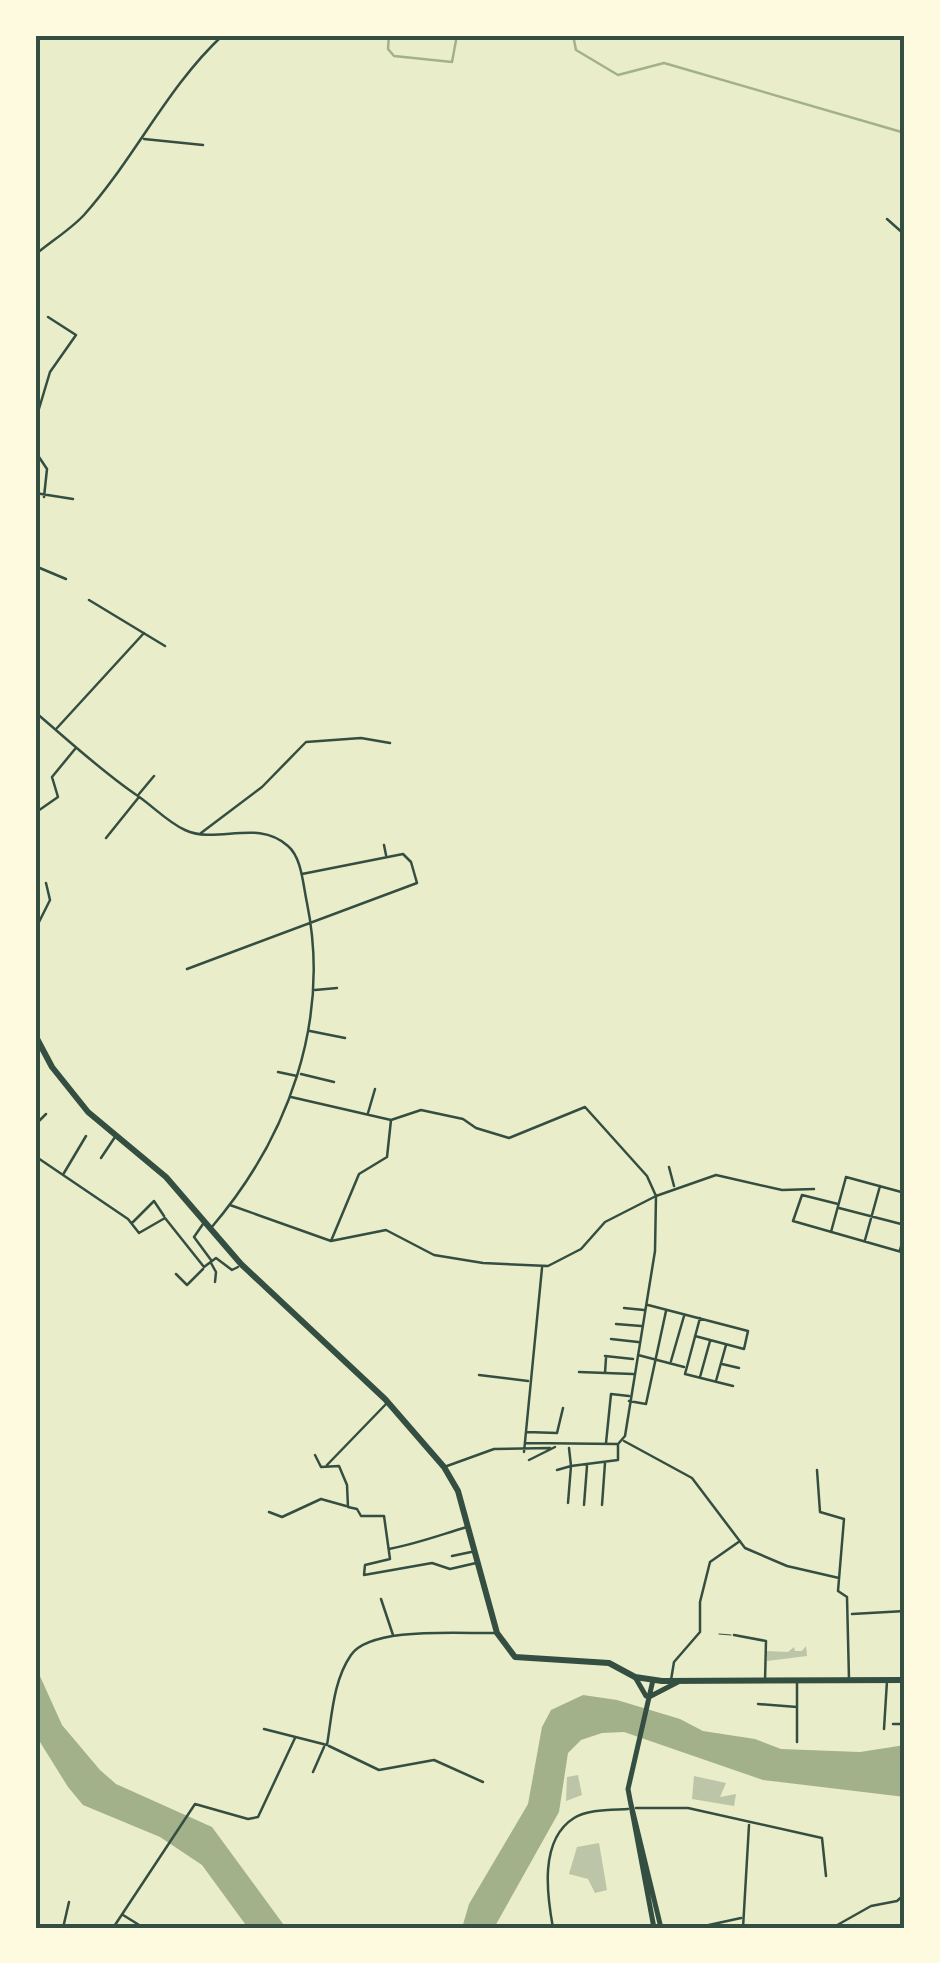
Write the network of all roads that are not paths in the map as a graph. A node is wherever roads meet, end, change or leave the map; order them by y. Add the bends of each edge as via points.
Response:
1 (223, 35) edge
2 (142, 138) junction
3 (203, 145) dead end
4 (887, 219) dead end
5 (905, 235) edge
6 (35, 256) edge
7 (48, 317) dead end
8 (35, 422) edge
9 (35, 451) edge
10 (35, 493) edge
11 (44, 497) junction
12 (73, 499) dead end
13 (35, 566) edge
14 (66, 579) dead end
15 (89, 600) dead end
16 (144, 632) junction
17 (165, 646) dead end
18 (35, 713) edge
19 (56, 730) junction
20 (390, 743) dead end
21 (76, 748) junction
22 (154, 776) dead end
23 (138, 796) junction
24 (35, 814) edge
25 (200, 834) junction
26 (106, 838) dead end
27 (384, 846) dead end
28 (386, 856) junction
29 (301, 874) junction
30 (46, 883) dead end
31 (35, 918) edge
32 (42, 920) junction
33 (311, 922) junction
34 (35, 930) edge
35 (187, 969) dead end
36 (336, 988) dead end
37 (314, 990) junction
38 (308, 1030) junction
39 (35, 1035) edge
40 (345, 1038) dead end
41 (38, 1051) edge
42 (278, 1072) dead end
43 (300, 1075) junction
44 (334, 1082) dead end
45 (375, 1089) dead end
46 (290, 1096) junction
47 (46, 1114) dead end
48 (368, 1114) junction
49 (390, 1120) junction
50 (35, 1125) edge
51 (86, 1136) dead end
52 (116, 1136) junction
53 (35, 1156) edge
54 (101, 1158) dead end
55 (669, 1168) dead end
56 (63, 1174) junction
57 (880, 1186) junction
58 (674, 1187) junction
59 (814, 1188) dead end
60 (905, 1193) edge
61 (656, 1196) junction
62 (230, 1206) junction
63 (838, 1206) junction
64 (872, 1216) junction
65 (164, 1218) junction
66 (132, 1223) junction
67 (905, 1225) edge
68 (206, 1226) junction
69 (830, 1232) junction
70 (905, 1232) edge
71 (331, 1241) junction
72 (864, 1242) junction
73 (902, 1252) edge
74 (210, 1261) junction
75 (241, 1264) junction
76 (542, 1266) junction
77 (204, 1268) junction
78 (176, 1274) dead end
79 (215, 1282) dead end
80 (646, 1307) junction
81 (624, 1308) dead end
82 (667, 1310) junction
83 (685, 1314) junction
84 (700, 1318) junction
85 (616, 1324) dead end
86 (642, 1326) junction
87 (695, 1336) junction
88 (611, 1339) dead end
89 (710, 1340) junction
90 (640, 1342) junction
91 (726, 1344) junction
92 (636, 1357) junction
93 (654, 1359) junction
94 (671, 1363) junction
95 (721, 1364) junction
96 (686, 1367) junction
97 (739, 1368) dead end
98 (579, 1372) dead end
99 (605, 1373) junction
100 (634, 1374) junction
101 (479, 1375) dead end
102 (700, 1378) junction
103 (530, 1382) junction
104 (716, 1382) junction
105 (732, 1386) dead end
106 (630, 1398) junction
107 (388, 1402) junction
108 (563, 1408) dead end
109 (526, 1432) junction
110 (620, 1442) junction
111 (525, 1443) junction
112 (606, 1444) junction
113 (556, 1446) junction
114 (569, 1446) junction
115 (524, 1452) junction
116 (315, 1455) dead end
117 (529, 1460) dead end
118 (605, 1463) junction
119 (588, 1464) junction
120 (571, 1466) junction
121 (320, 1467) junction
122 (444, 1467) junction
123 (557, 1470) dead end
124 (817, 1470) dead end
125 (568, 1503) dead end
126 (584, 1505) dead end
127 (602, 1505) dead end
128 (348, 1507) junction
129 (268, 1512) dead end
130 (468, 1526) junction
131 (740, 1542) junction
132 (388, 1549) junction
133 (474, 1552) junction
134 (452, 1556) dead end
135 (390, 1559) junction
136 (477, 1562) junction
137 (399, 1570) junction
138 (838, 1578) junction
139 (381, 1599) dead end
140 (905, 1611) edge
141 (850, 1614) junction
142 (497, 1633) junction
143 (719, 1634) dead end
144 (734, 1635) joint
145 (393, 1637) junction
146 (635, 1676) junction
147 (653, 1680) junction
148 (849, 1680) junction
149 (887, 1680) junction
150 (905, 1680) edge
151 (797, 1681) junction
152 (674, 1682) junction
153 (764, 1682) junction
154 (646, 1700) junction
155 (758, 1704) dead end
156 (798, 1707) junction
157 (892, 1724) dead end
158 (905, 1724) edge
159 (884, 1729) dead end
160 (264, 1730) dead end
161 (296, 1737) junction
162 (796, 1742) dead end
163 (326, 1746) junction
164 (313, 1772) dead end
165 (483, 1782) dead end
166 (631, 1808) junction
167 (749, 1823) junction
168 (826, 1876) dead end
169 (905, 1894) edge
170 (69, 1902) dead end
171 (122, 1914) junction
172 (743, 1918) junction
173 (63, 1928) edge
174 (113, 1928) edge
175 (143, 1928) edge
176 (553, 1928) edge
177 (658, 1928) edge
178 (695, 1928) edge
179 (742, 1928) edge
180 (832, 1928) edge

1 - 2 street via 190,65
2 - 3 street
2 - 6 street via 83,216
4 - 5 street
7 - 8 street via 76,334 50,372
9 - 11 street via 47,469
10 - 11 street
11 - 12 street
13 - 14 street
15 - 16 street
16 - 17 street
16 - 19 street
18 - 19 street
19 - 21 street
20 - 25 street via 306,742
21 - 23 street
21 - 24 street via 52,777 56,799
22 - 23 street
23 - 25 street
23 - 26 street
25 - 29 street via 266,834 292,849
27 - 28 street
28 - 29 street
28 - 33 street via 409,857 415,884
29 - 33 street
30 - 32 street via 50,900
31 - 32 street
32 - 34 street
33 - 35 street
33 - 37 street
36 - 37 street
37 - 38 street
38 - 40 street
38 - 43 street
39 - 41 highway
41 - 52 highway
42 - 43 street
43 - 44 street
43 - 46 street
45 - 48 street
46 - 48 street
46 - 62 street
47 - 50 street
48 - 49 street
49 - 61 street via 421,1110 509,1138 584,1107 647,1176
49 - 71 street via 387,1156 360,1174
51 - 56 street
52 - 54 street
52 - 68 highway via 166,1177
53 - 56 street
55 - 58 street
56 - 66 street
57 - 60 street
57 - 63 street via 846,1176
57 - 64 street
58 - 59 street via 716,1175 782,1190
58 - 61 street
61 - 76 street via 605,1222 566,1260
61 - 80 street
62 - 68 street
62 - 71 street
63 - 64 street
63 - 69 street
63 - 69 street via 804,1195 791,1215 792,1222
64 - 67 street
64 - 72 street
65 - 66 street via 142,1234
65 - 66 street via 154,1202
65 - 77 street
68 - 74 street via 194,1237
68 - 75 highway
69 - 72 street
70 - 73 street
71 - 76 street via 386,1230 434,1255
72 - 73 street
74 - 75 street via 234,1270
74 - 77 street
74 - 79 street
75 - 107 highway
76 - 103 street
77 - 78 street via 187,1285
80 - 81 street
80 - 82 street
80 - 86 street
82 - 83 street
82 - 93 street
83 - 84 street
83 - 94 street
84 - 87 street
84 - 91 street via 748,1331 744,1349
85 - 86 street
86 - 90 street
87 - 89 street
87 - 96 street
88 - 90 street
89 - 91 street
89 - 102 street
90 - 92 street
91 - 95 street
92 - 93 street
92 - 99 street via 606,1356
92 - 100 street
93 - 94 street
93 - 106 street via 646,1404
94 - 96 street
95 - 97 street
95 - 104 street
96 - 102 street via 684,1374
98 - 99 street
99 - 100 street
100 - 106 street
101 - 103 street
102 - 104 street
103 - 109 street
104 - 105 street
106 - 110 street
106 - 112 street via 610,1396
107 - 121 street via 335,1461
107 - 122 highway
108 - 109 street via 557,1433
109 - 111 street
110 - 112 street
110 - 118 street via 618,1460
110 - 131 street via 692,1478
111 - 113 street
111 - 115 street
112 - 114 street
113 - 114 street
113 - 115 street
113 - 117 street
114 - 120 street
115 - 122 street via 494,1449
116 - 121 street
118 - 119 street
118 - 127 street
119 - 120 street
119 - 126 street
120 - 123 street
120 - 125 street
121 - 128 street via 339,1466
122 - 130 highway
124 - 138 street via 817,1502 826,1516 844,1518
128 - 129 street via 320,1499 282,1518
128 - 132 street via 361,1516 383,1514
130 - 132 street
130 - 133 highway
131 - 138 street via 787,1566
131 - 152 street via 710,1562 700,1632 674,1662
132 - 135 street
133 - 134 street
133 - 136 highway
135 - 137 street
135 - 137 street via 365,1565 364,1575
136 - 137 street
136 - 142 highway
138 - 141 street
139 - 145 street
140 - 141 street
141 - 148 street
142 - 145 street
142 - 146 highway via 519,1659 609,1663
143 - 144 lane
144 - 153 street via 766,1641
145 - 163 street via 363,1644 348,1658
146 - 147 highway
146 - 154 main road
147 - 152 highway
147 - 154 main road
148 - 149 highway
148 - 151 highway
149 - 150 highway
149 - 159 street
151 - 153 highway
151 - 156 street
152 - 153 highway
152 - 154 main road
154 - 166 main road
155 - 156 street
156 - 162 street
157 - 158 street
160 - 161 street
161 - 163 street
161 - 171 street via 258,1818 199,1803
163 - 164 street
163 - 165 street via 379,1770 434,1760
166 - 167 street via 689,1808
166 - 176 street via 567,1824 547,1863
166 - 177 main road
167 - 168 street via 822,1838
167 - 172 street
169 - 180 street
170 - 173 street
171 - 174 street
171 - 175 street
172 - 178 street
172 - 179 street

